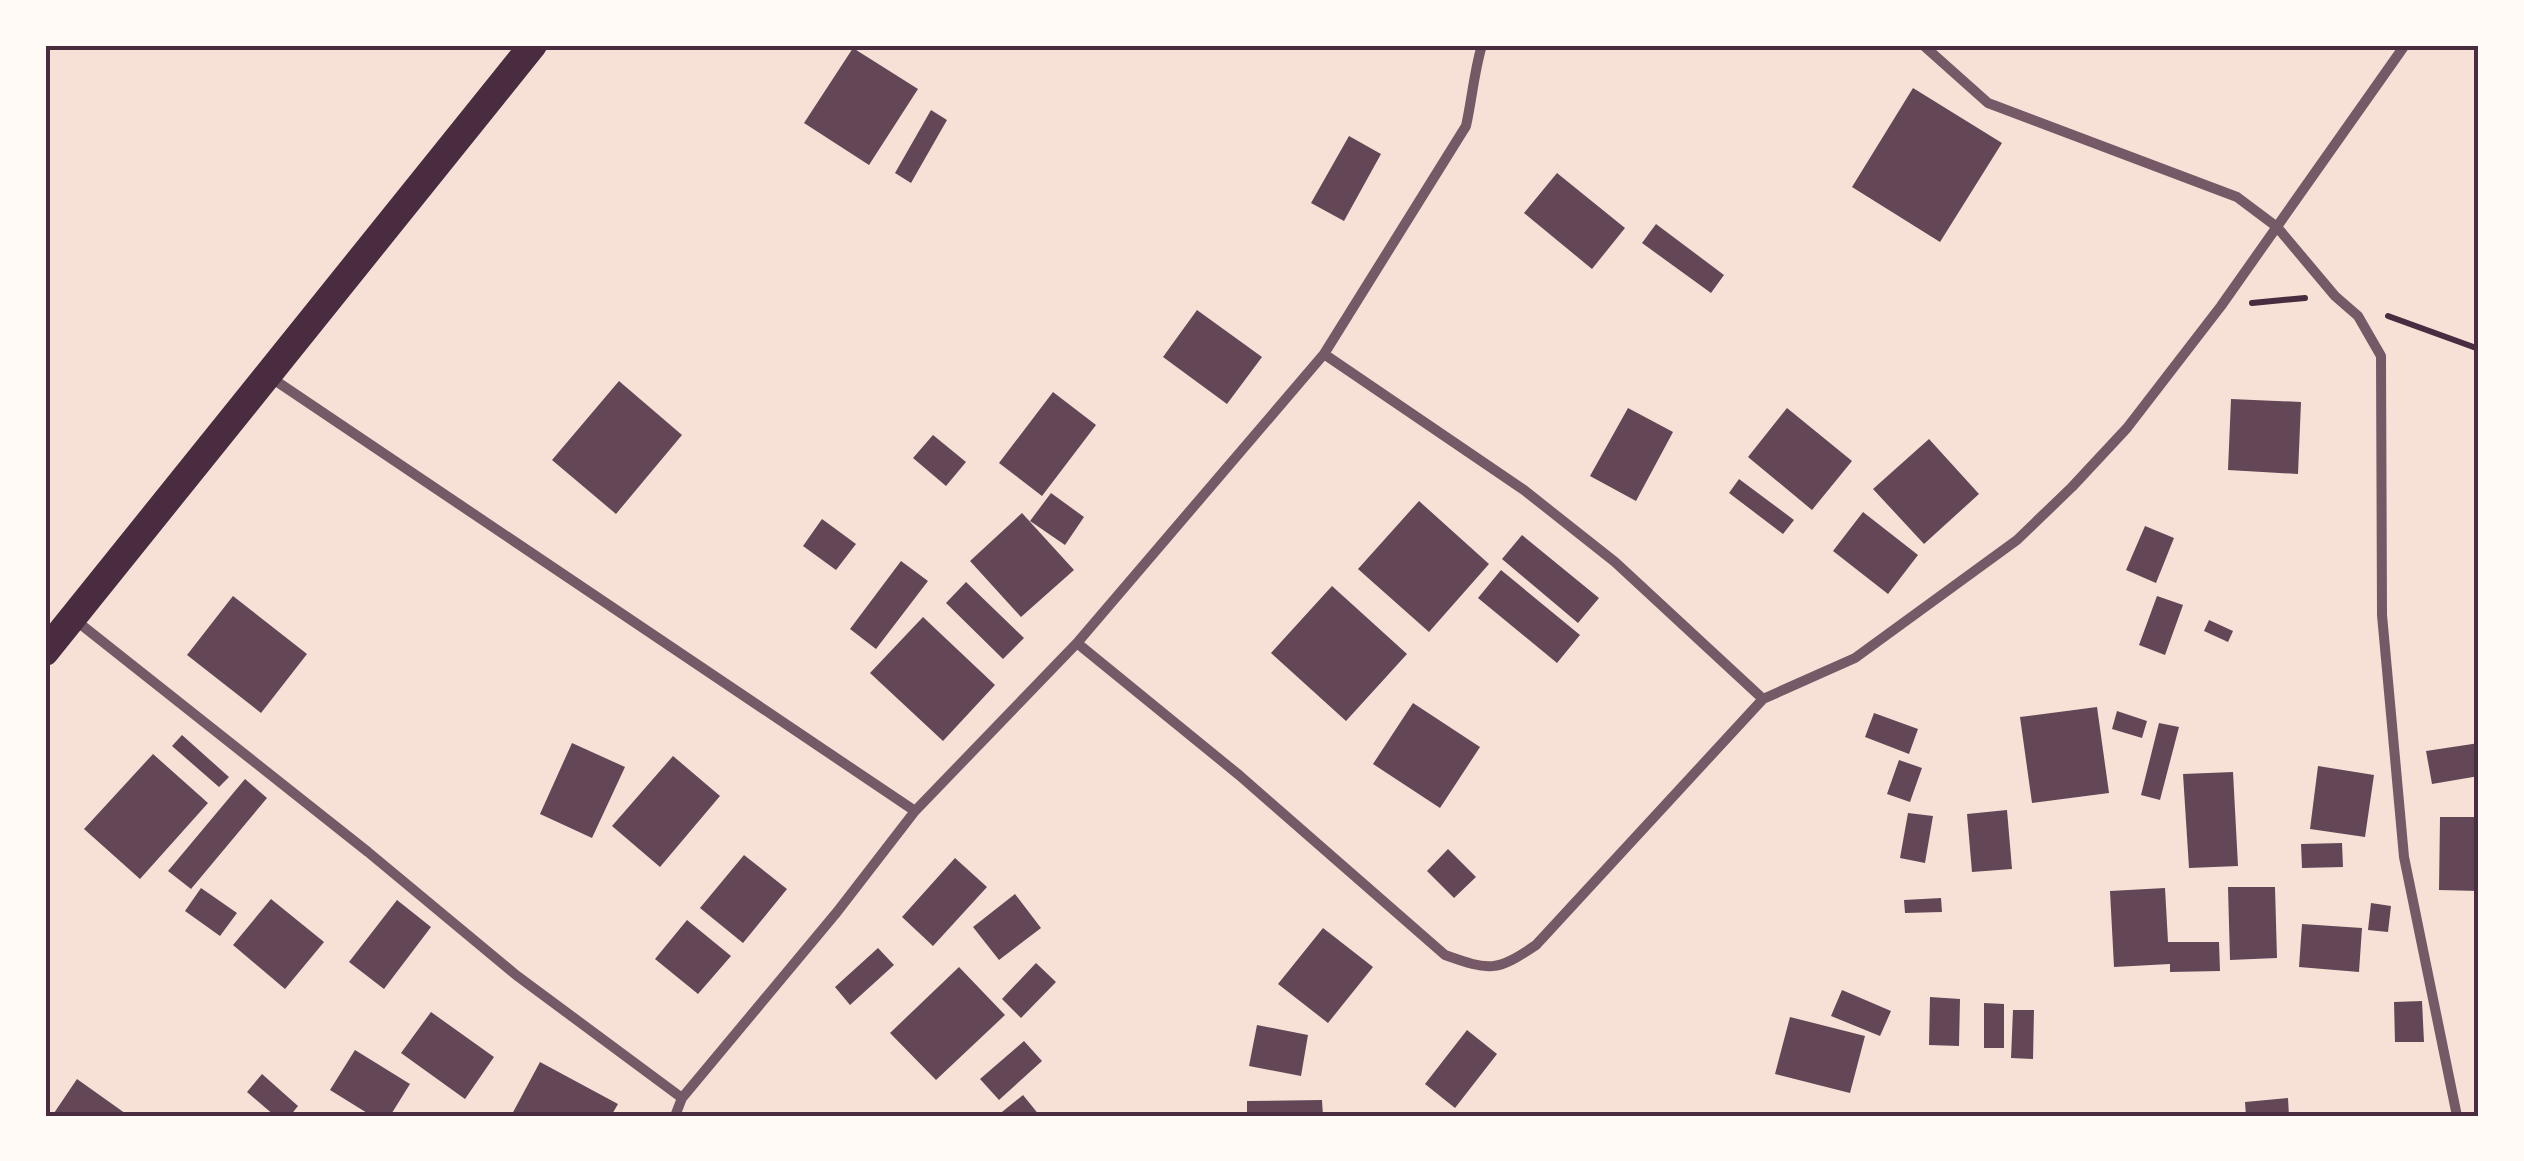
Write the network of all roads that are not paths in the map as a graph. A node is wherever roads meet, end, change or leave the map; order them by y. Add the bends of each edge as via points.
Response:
1 (533, 45) edge
2 (1482, 45) edge
3 (1923, 45) edge
4 (2405, 45) edge
5 (2277, 227) junction
6 (1324, 354) junction
7 (270, 376) junction
8 (72, 617) junction
9 (1077, 643) junction
10 (45, 652) edge
11 (1763, 699) junction
12 (915, 811) junction
13 (682, 1098) junction
14 (675, 1116) edge
15 (2457, 1116) edge

1 - 7 highway
2 - 6 street via 1466,126
3 - 5 street via 1988,103 2236,197
4 - 5 street
5 - 11 street via 2127,428 2017,540 1855,658
5 - 15 street via 2358,316 2381,356 2382,615 2404,857
6 - 9 street
6 - 11 street via 1524,490 1615,562
7 - 8 highway
7 - 12 street
8 - 10 highway
8 - 13 street via 516,975
9 - 11 street via 1445,955 1480,968 1506,965 1536,944
9 - 12 street
12 - 13 street
13 - 14 street

